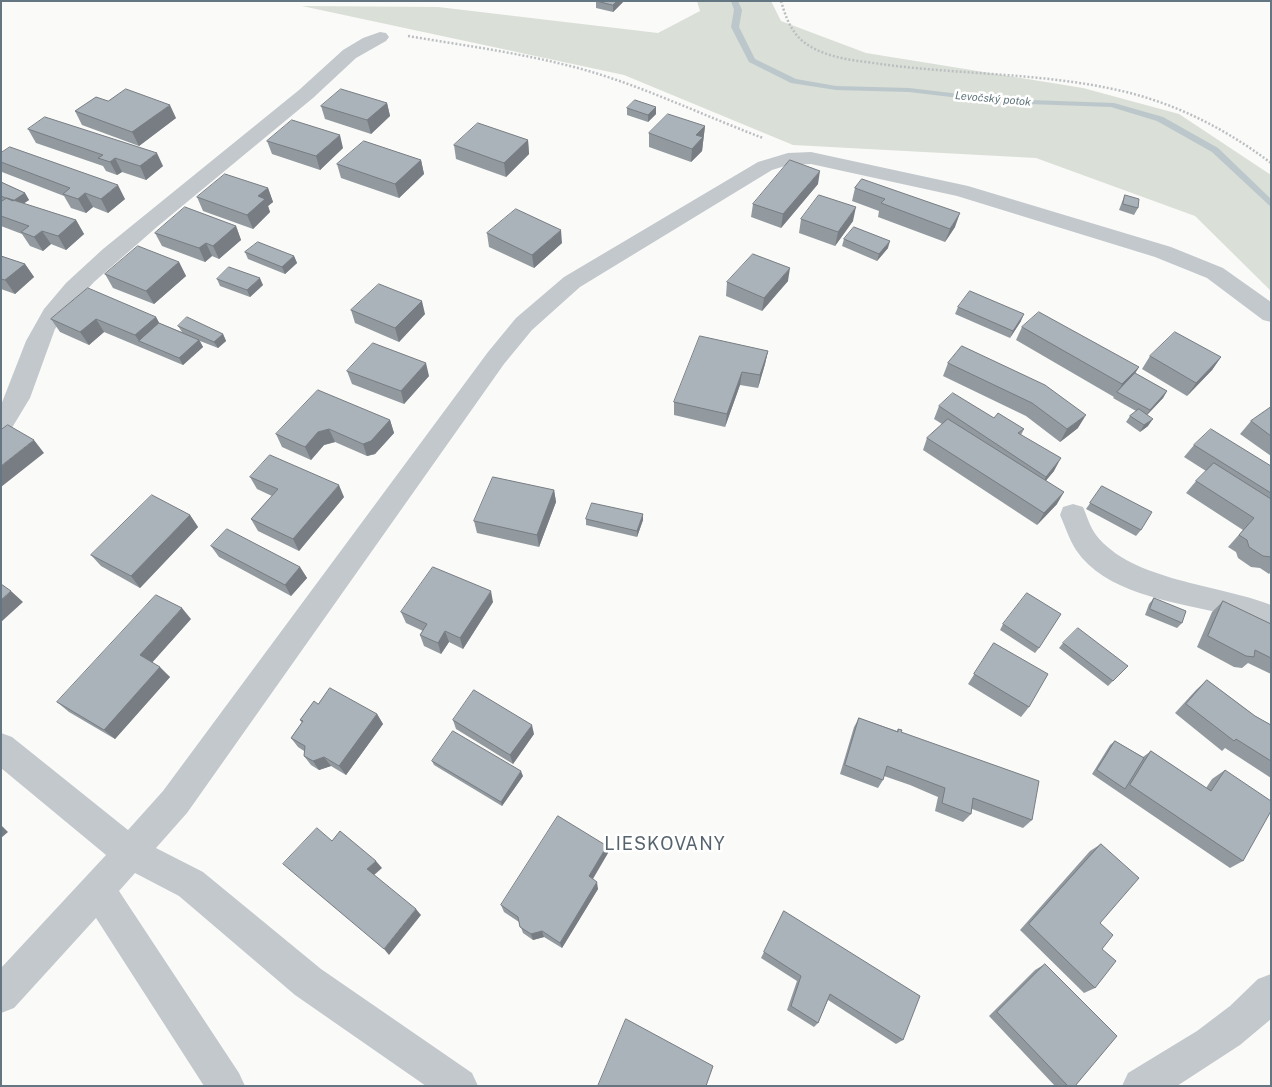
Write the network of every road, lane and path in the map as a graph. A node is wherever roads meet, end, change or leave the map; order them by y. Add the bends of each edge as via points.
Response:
1 (781, 1) edge
2 (380, 37) joint
3 (788, 158) junction
4 (1271, 163) edge
5 (1271, 314) edge
6 (1, 424) edge
7 (1073, 515) dead end
8 (1271, 618) edge
9 (1, 748) edge
10 (130, 854) junction
11 (98, 890) junction
12 (1271, 992) edge
13 (1, 995) edge
14 (226, 1086) edge
15 (459, 1086) edge
16 (1141, 1086) edge

1 - 4 path via 793,33 807,45 823,52 888,65 1068,81 1149,97 1221,127
2 - 3 path via 405,36 568,65 693,108 762,138 778,147
2 - 6 street via 340,62 72,290 40,332 20,394
3 - 5 street via 811,158 961,191 1162,252 1215,273
3 - 10 street via 765,166 606,260 572,282 524,324 329,586 176,802
7 - 8 street via 1077,531 1090,548 1104,561 1124,572 1153,585 1234,604
9 - 10 street
10 - 11 street
10 - 15 street via 191,884 308,982
11 - 13 street
11 - 14 street
12 - 16 street via 1260,1006 1196,1053

